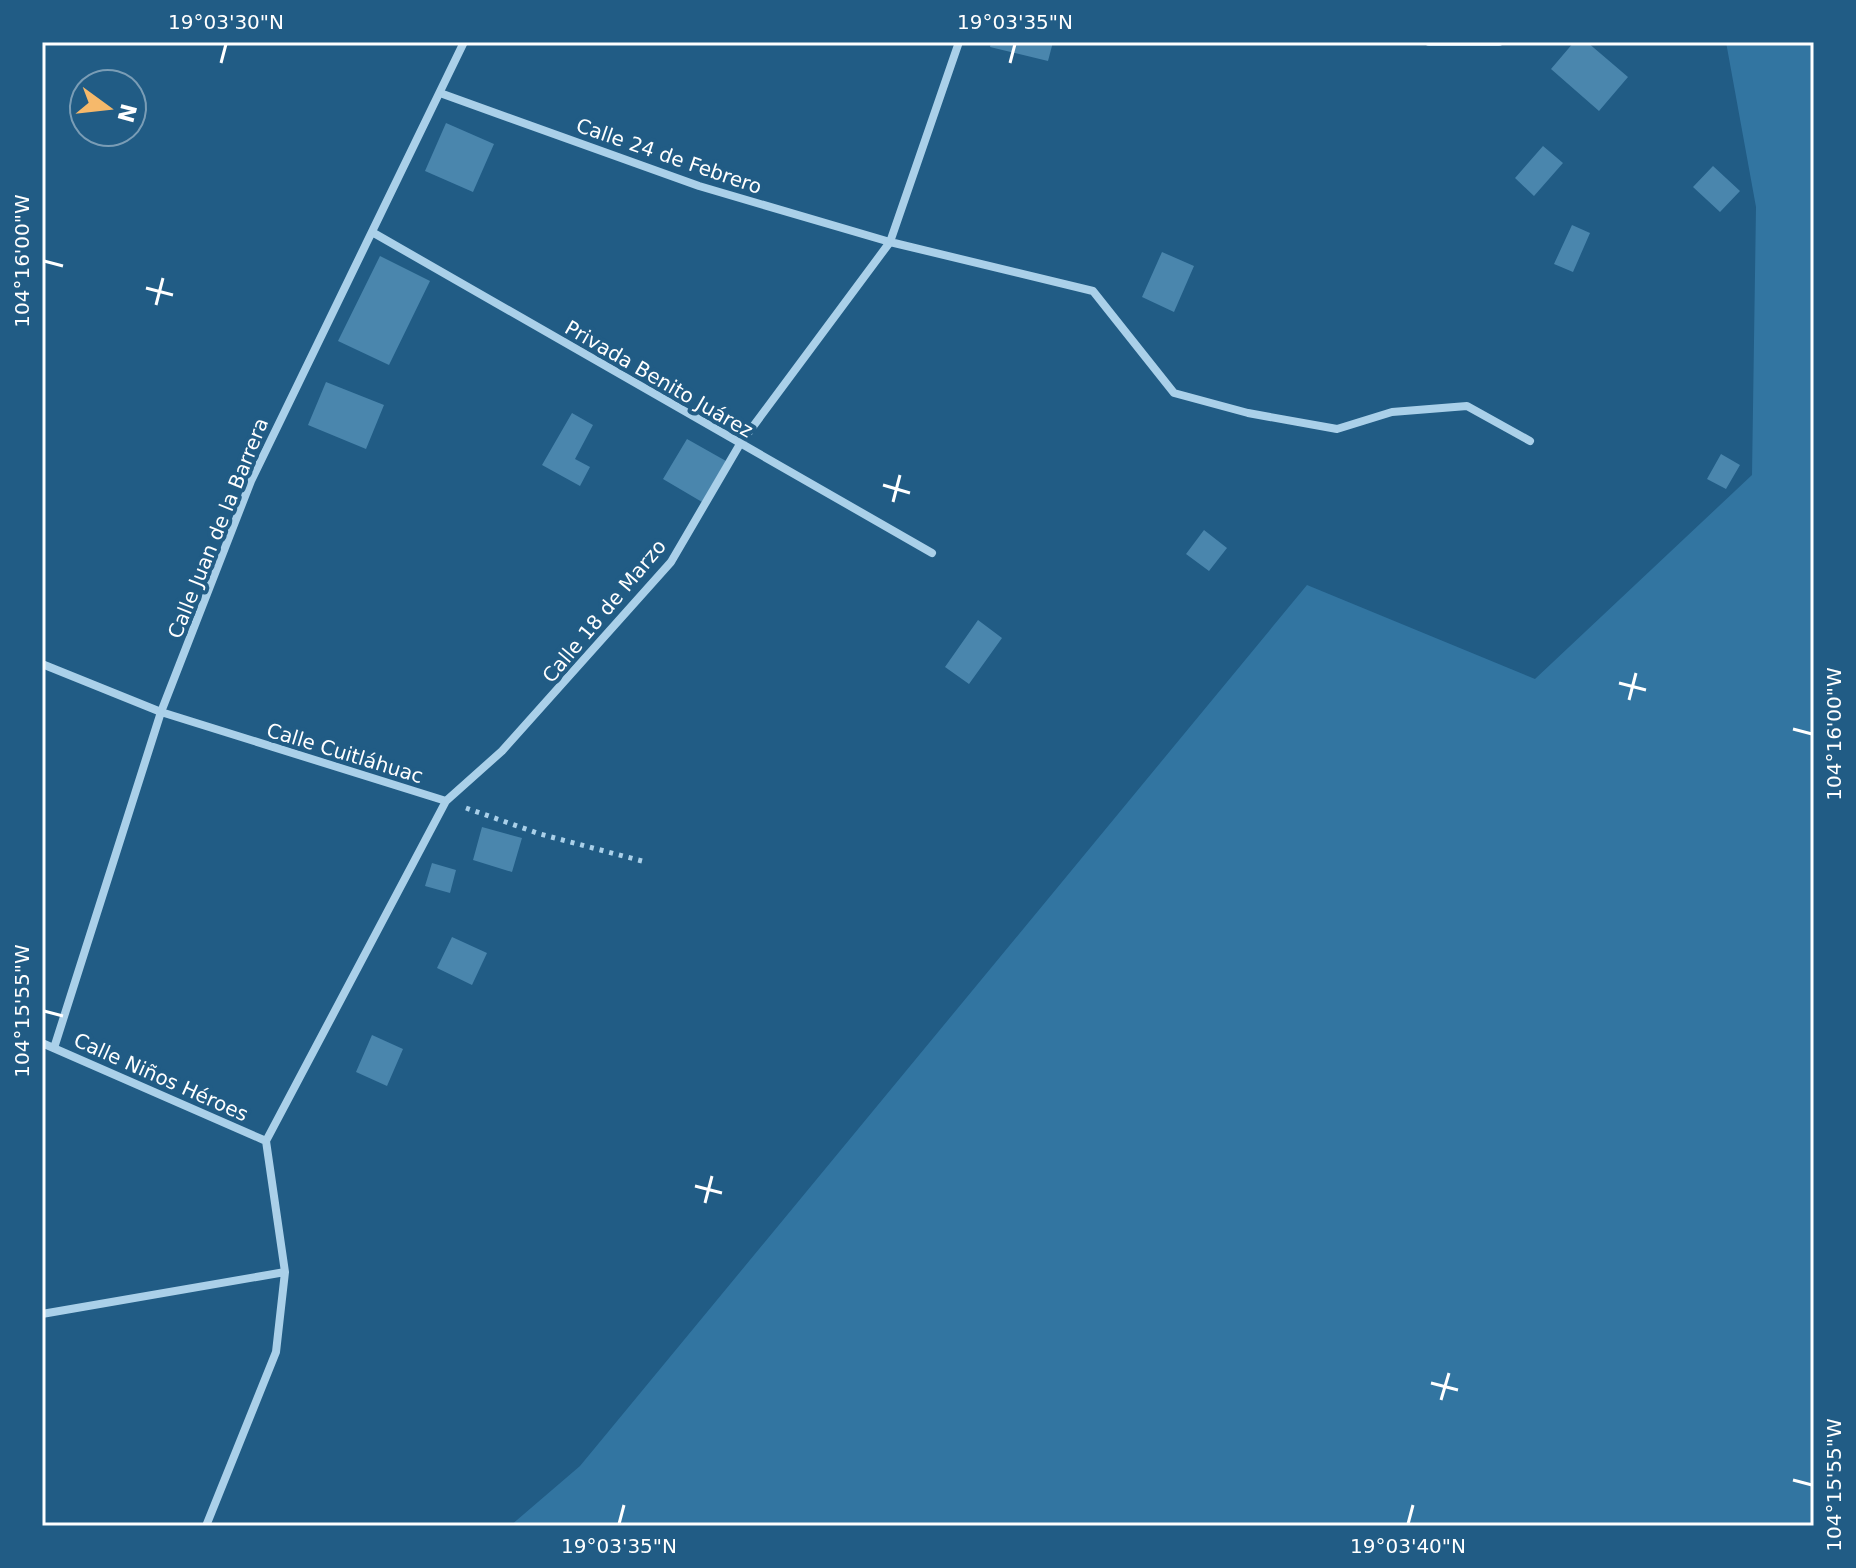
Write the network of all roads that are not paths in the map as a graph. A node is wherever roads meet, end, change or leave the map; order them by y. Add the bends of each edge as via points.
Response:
1 (464, 42) edge
2 (959, 42) edge
3 (1429, 42) edge
4 (1499, 42) edge
5 (440, 93) junction
6 (372, 232) junction
7 (890, 242) junction
8 (1530, 441) dead end
9 (740, 444) junction
10 (932, 553) dead end
11 (42, 664) edge
12 (161, 712) junction
13 (446, 801) junction
14 (42, 1043) edge
15 (54, 1048) junction
16 (266, 1141) junction
17 (285, 1272) junction
18 (42, 1314) edge
19 (206, 1526) edge

1 - 5 street, Calle Juan de la Barrera
2 - 7 street, Calle 18 de Marzo
3 - 4 street
5 - 6 street, Calle Juan de la Barrera
5 - 7 street, Calle 24 de Febrero via 699,186
6 - 9 street, Privada Benito Juárez
6 - 12 street, Calle Juan de la Barrera via 251,481
7 - 8 street, Calle 24 de Febrero via 1093,291 1174,393 1337,429 1392,412 1467,406
7 - 9 street, Calle 18 de Marzo
9 - 10 street, Privada Benito Juárez
9 - 13 street, Calle 18 de Marzo via 671,562 502,751
11 - 12 street, Calle Cuitláhuac
12 - 13 street, Calle Cuitláhuac
12 - 15 street, Calle Juan de la Barrera
13 - 16 street, Calle 18 de Marzo
14 - 15 street, Calle Niños Héroes
15 - 16 street, Calle Niños Héroes
16 - 17 street
17 - 18 street
17 - 19 street via 276,1352

